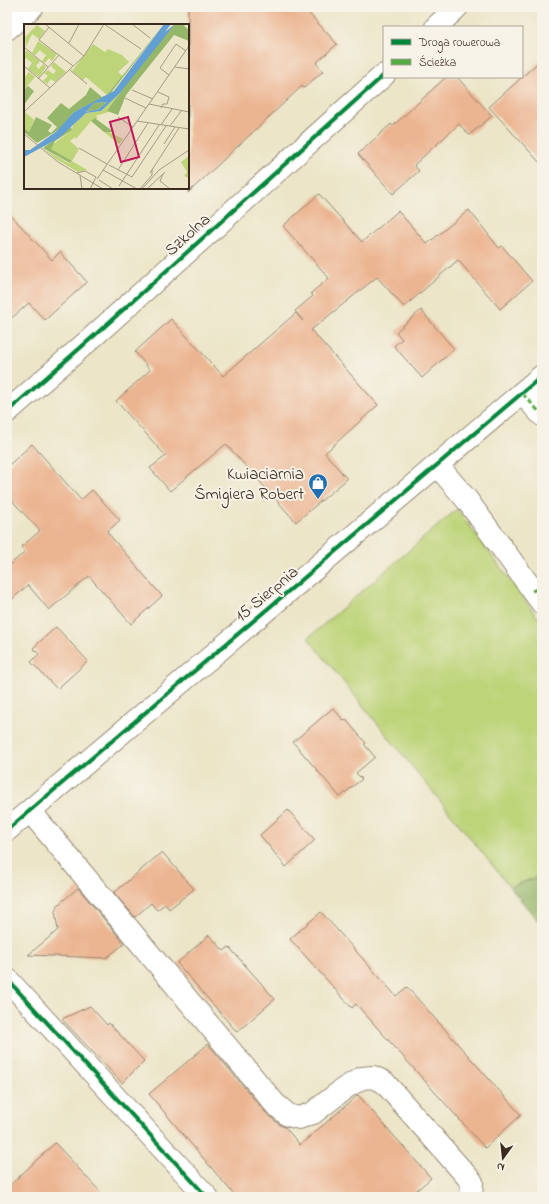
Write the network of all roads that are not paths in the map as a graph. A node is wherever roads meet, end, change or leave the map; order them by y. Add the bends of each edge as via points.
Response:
1 (32, 7) edge
2 (457, 7) edge
3 (437, 26) edge
4 (7, 29) edge
5 (383, 76) edge
6 (542, 376) edge
7 (522, 393) junction
8 (7, 412) edge
9 (542, 415) edge
10 (437, 465) junction
11 (539, 594) edge
12 (30, 811) junction
13 (7, 830) edge
14 (7, 979) edge
15 (207, 1197) edge
16 (471, 1197) edge

1 - 4 street
2 - 3 street
5 - 8 street, Szkolna
6 - 7 street, 15 Sierpnia
7 - 9 street
7 - 10 street, 15 Sierpnia
10 - 11 street
10 - 12 street, 15 Sierpnia
12 - 13 street, 15 Sierpnia
12 - 16 street via 280,1108 288,1115 299,1118 313,1113 362,1078 373,1077 384,1082 472,1182
14 - 15 street

